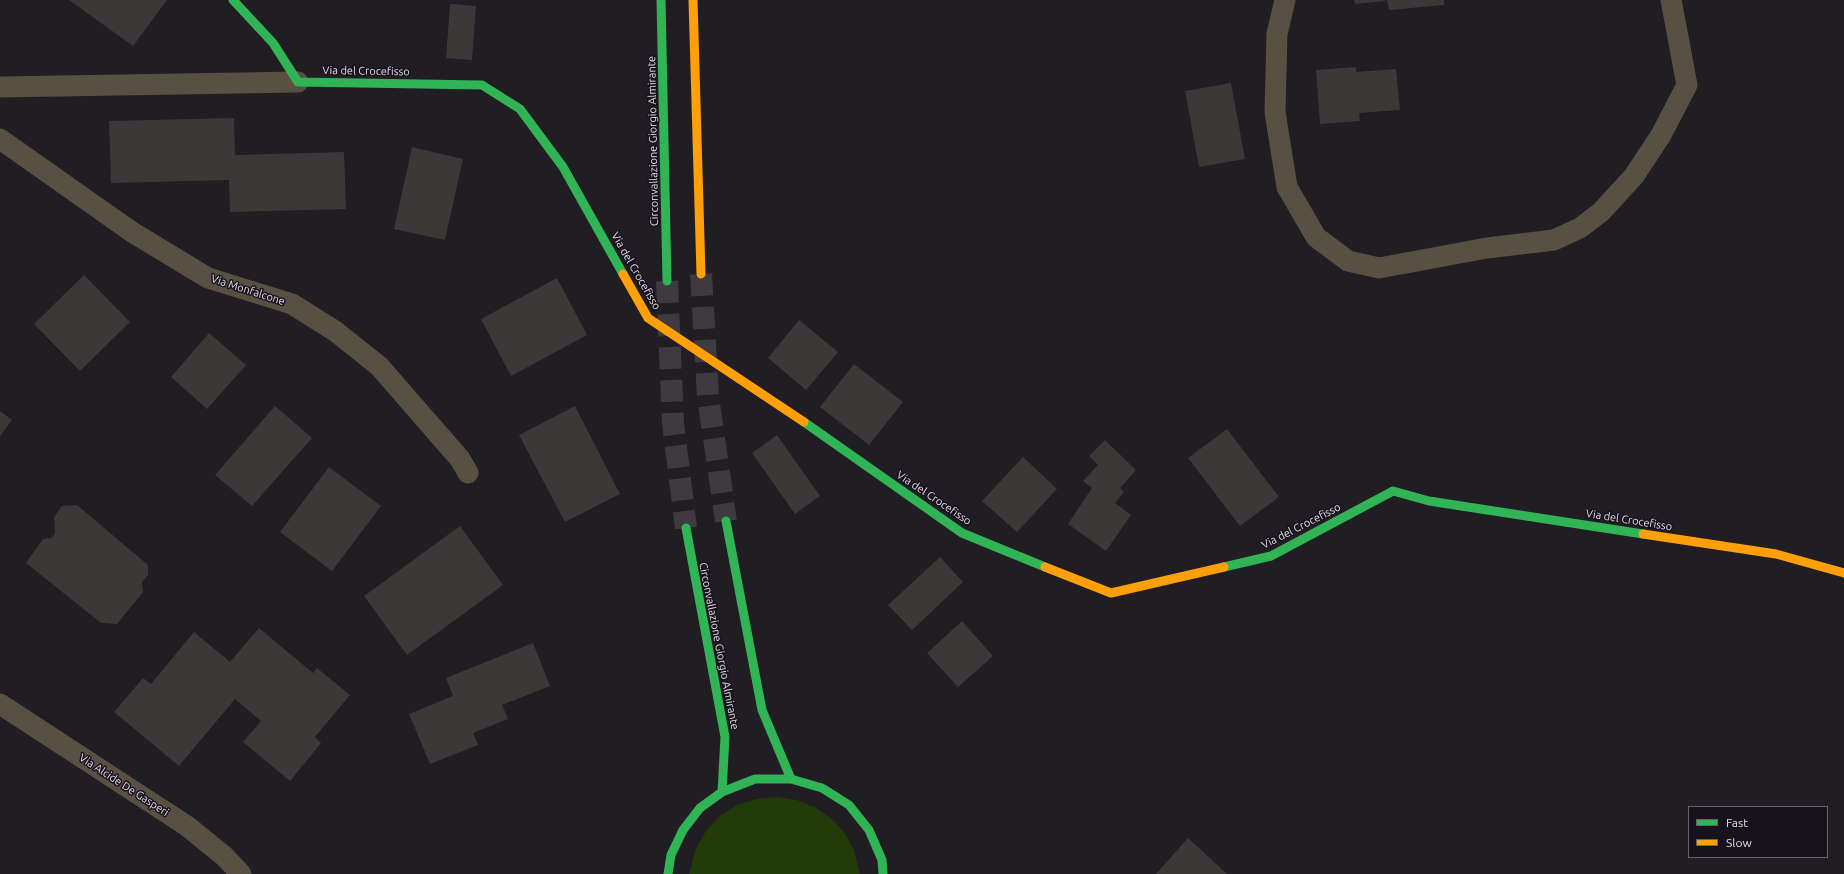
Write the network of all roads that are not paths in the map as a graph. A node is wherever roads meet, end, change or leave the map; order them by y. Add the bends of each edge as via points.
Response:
1 (233, 0) edge
2 (661, 0) edge
3 (693, 0) edge
4 (1285, 0) edge
5 (1671, 0) edge
6 (298, 82) junction
7 (0, 87) edge
8 (0, 139) edge
9 (701, 274) tunnel mouth
10 (668, 281) tunnel mouth
11 (468, 473) dead end
12 (726, 521) tunnel mouth
13 (686, 528) tunnel mouth
14 (1844, 573) edge
15 (0, 704) edge
16 (791, 778) junction
17 (722, 792) junction
18 (241, 874) edge
19 (668, 874) edge
20 (883, 874) edge

1 - 6 main road via 273,43
2 - 10 main road, Circonvallazione Giorgio Almirante
3 - 9 main road
4 - 5 street via 1277,34 1275,112 1287,187 1316,237 1348,261 1379,268 1487,248 1554,240 1580,228 1600,212 1634,176 1661,135 1687,85
6 - 7 street
6 - 14 main road, Via del Crocefisso via 482,85 520,109 563,167 648,318 786,409 962,533 1111,593 1272,556 1393,491 1429,501 1776,554
8 - 11 street, Via Monfalcone via 132,232 208,278 292,304 335,331 379,366 460,459
12 - 16 main road via 762,710
13 - 17 main road, Circonvallazione Giorgio Almirante via 724,737
15 - 18 street, Via Alcide De Gasperi via 187,826 224,856
16 - 17 main road via 755,779
16 - 20 main road via 822,788 849,805 869,830 882,860
17 - 19 main road via 700,808 683,830 671,855

